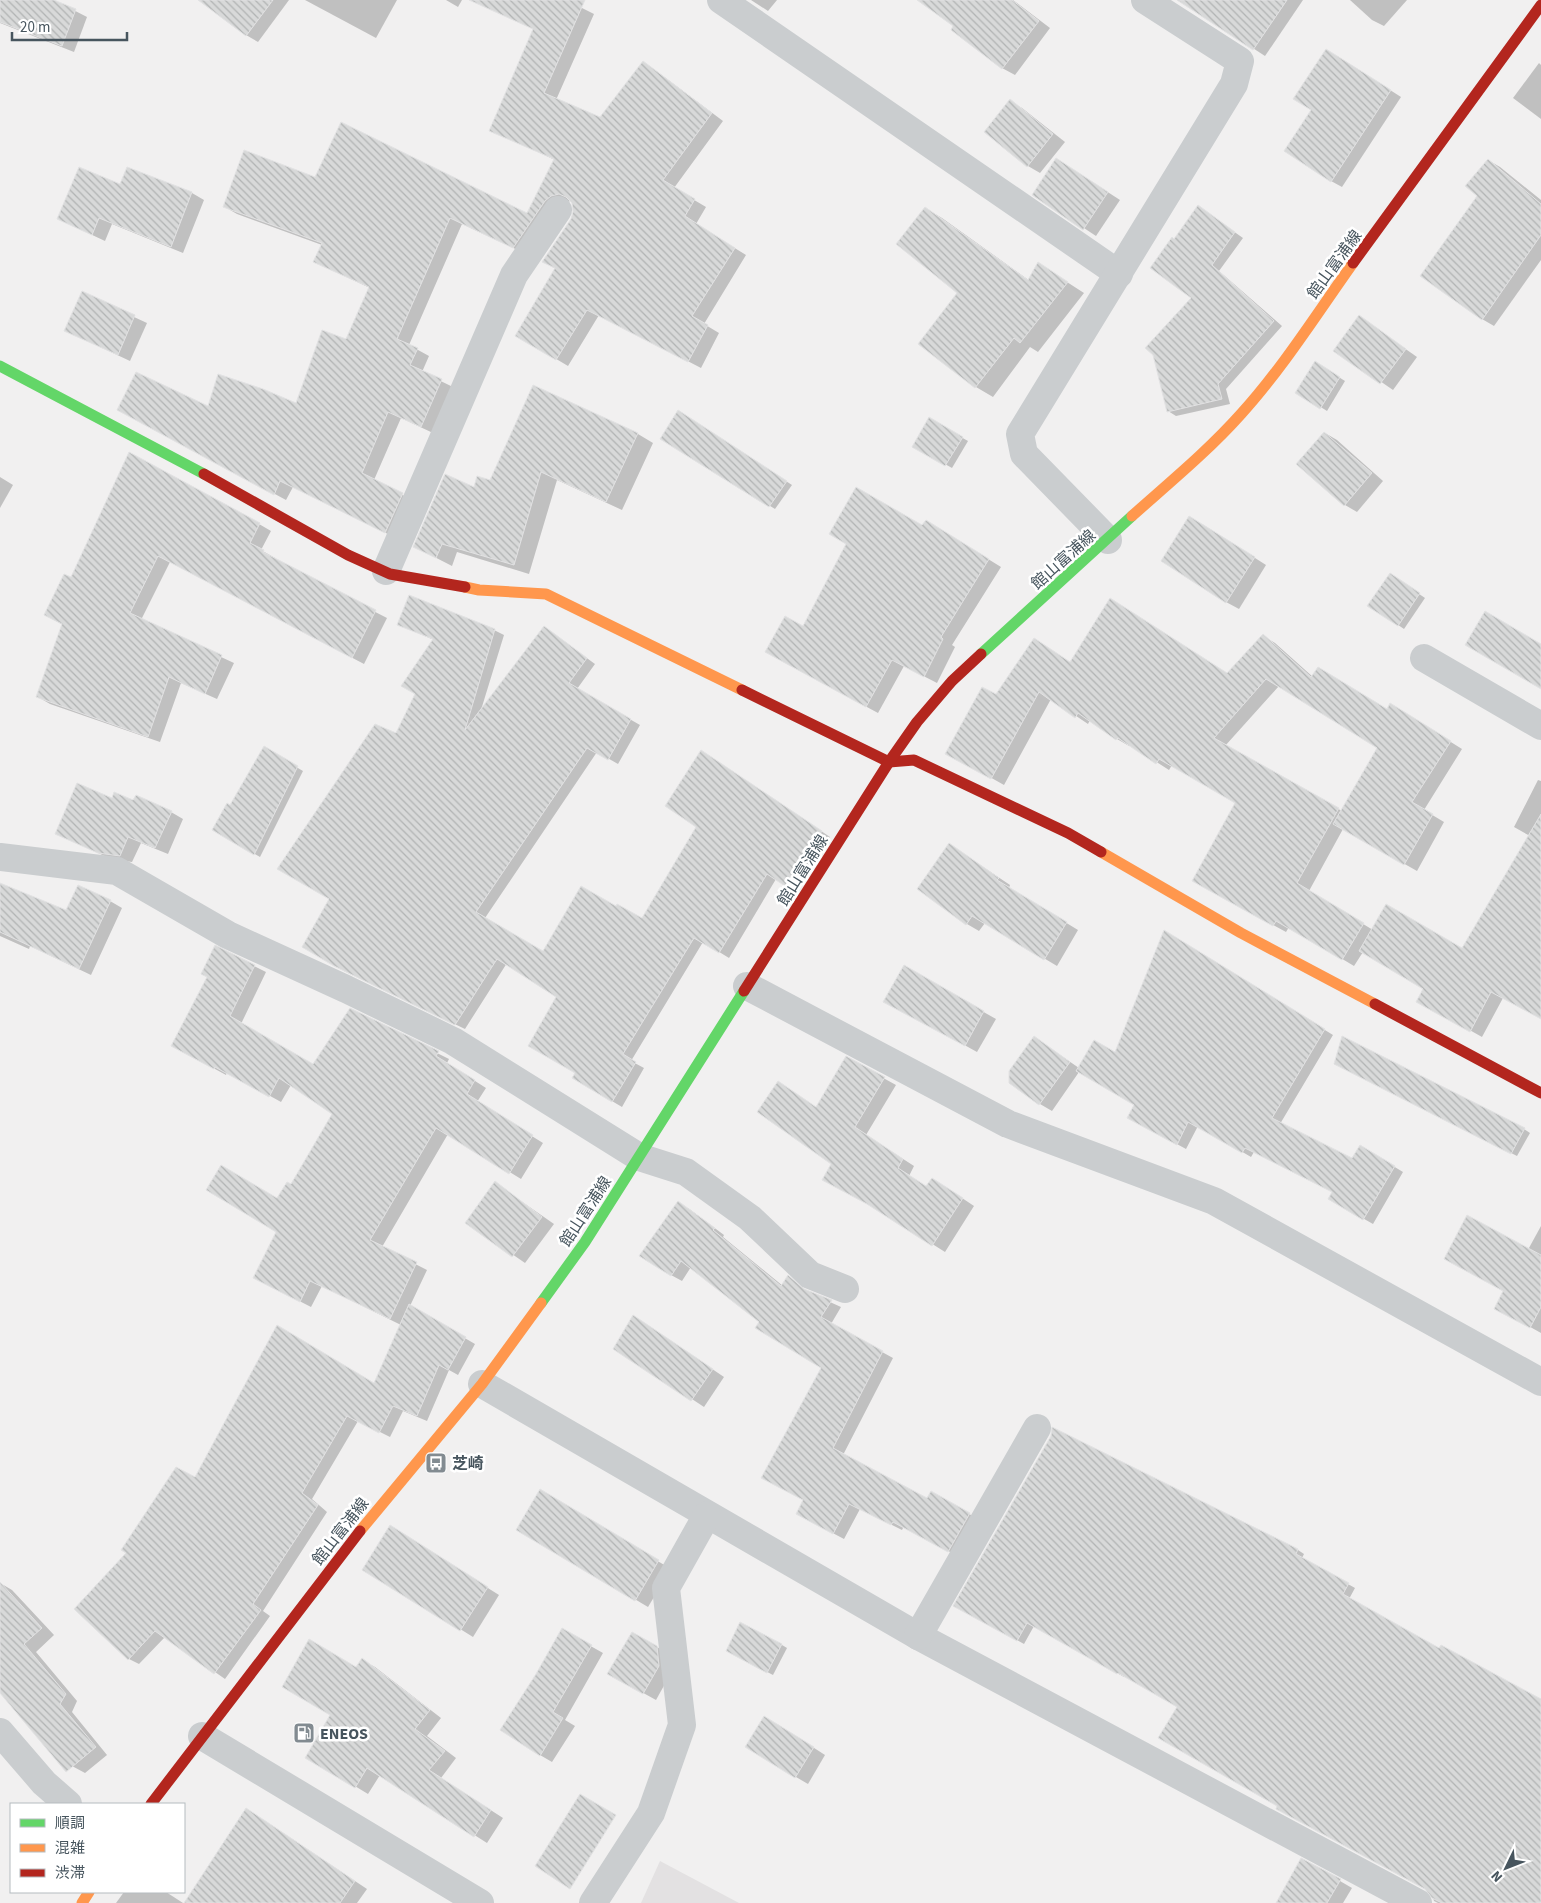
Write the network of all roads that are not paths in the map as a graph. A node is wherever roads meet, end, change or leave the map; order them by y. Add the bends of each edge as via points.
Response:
1 (721, 0) edge
2 (1145, 0) edge
3 (1541, 5) edge
4 (558, 210) dead end
5 (1119, 274) junction
6 (0, 366) edge
7 (1108, 540) junction
8 (386, 571) junction
9 (1424, 658) dead end
10 (1541, 726) edge
11 (889, 762) junction
12 (0, 857) edge
13 (747, 986) junction
14 (1541, 1093) edge
15 (639, 1157) junction
16 (845, 1289) dead end
17 (1541, 1382) edge
18 (482, 1384) junction
19 (1037, 1428) dead end
20 (707, 1515) junction
21 (918, 1636) junction
22 (0, 1732) edge
23 (202, 1736) junction
24 (67, 1803) edge
25 (152, 1803) edge
26 (480, 1903) edge
27 (593, 1903) edge
28 (1418, 1903) edge

1 - 5 street
2 - 5 street via 1240,61 1234,84
3 - 7 main road, 館山富浦線 via 1266,385 1241,414
4 - 8 street via 514,275
5 - 7 street via 1020,434 1024,454
6 - 8 main road via 227,486 348,555
7 - 11 main road, 館山富浦線 via 952,681
8 - 11 main road via 479,590 546,594
9 - 10 street
11 - 13 main road, 館山富浦線
11 - 14 main road via 914,760 1068,833 1241,933
12 - 15 street via 117,871 228,935 453,1041
13 - 15 main road, 館山富浦線
13 - 17 street via 1008,1124 1214,1201
15 - 16 street via 686,1172 750,1218 810,1275
15 - 18 main road, 館山富浦線 via 585,1242
18 - 20 street
18 - 23 main road, 館山富浦線 via 361,1529
19 - 21 street
20 - 21 street
20 - 27 street via 666,1588 682,1724 652,1813
21 - 28 street
22 - 24 street via 44,1783
23 - 25 main road, 館山富浦線
23 - 26 street

